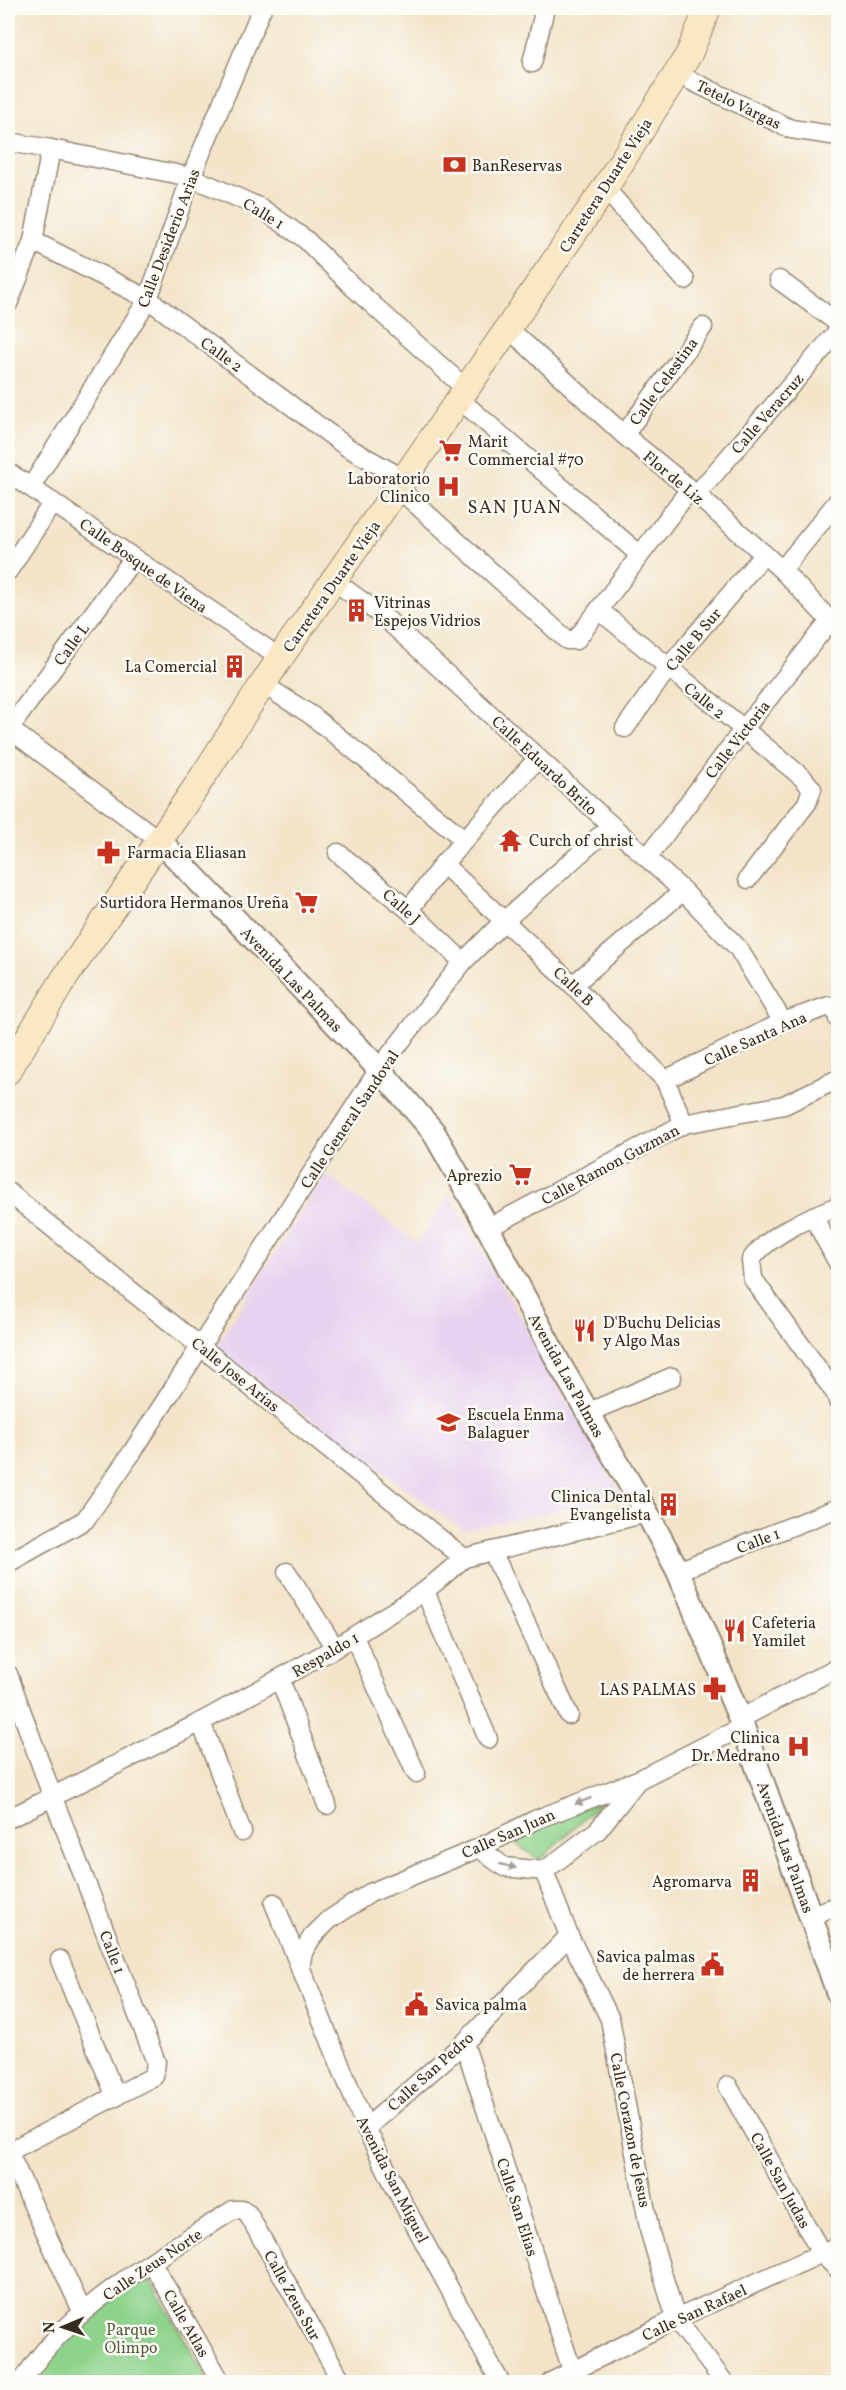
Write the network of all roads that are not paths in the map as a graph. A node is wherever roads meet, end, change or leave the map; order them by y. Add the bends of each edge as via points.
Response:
1 (262, 8) edge
2 (545, 8) edge
3 (708, 8) edge
4 (532, 63) dead end
5 (677, 74) junction
6 (838, 136) edge
7 (8, 142) edge
8 (51, 149) junction
9 (191, 177) junction
10 (605, 188) junction
11 (33, 241) junction
12 (685, 280) dead end
13 (779, 280) dead end
14 (9, 295) edge
15 (148, 299) junction
16 (838, 323) edge
17 (508, 327) junction
18 (703, 327) dead end
19 (838, 331) edge
20 (462, 394) junction
21 (624, 435) junction
22 (8, 472) edge
23 (401, 484) junction
24 (31, 487) junction
25 (693, 492) junction
26 (838, 501) edge
27 (53, 502) junction
28 (764, 554) junction
29 (640, 555) junction
30 (133, 559) junction
31 (782, 570) junction
32 (8, 571) edge
33 (334, 581) junction
34 (598, 610) junction
35 (834, 625) edge
36 (571, 641) joint
37 (280, 658) junction
38 (668, 668) junction
39 (264, 685) junction
40 (625, 728) dead end
41 (8, 729) edge
42 (743, 730) junction
43 (538, 758) junction
44 (611, 826) junction
45 (465, 840) junction
46 (160, 841) junction
47 (338, 853) dead end
48 (646, 858) junction
49 (443, 864) junction
50 (748, 879) dead end
51 (682, 891) junction
52 (409, 910) junction
53 (504, 921) junction
54 (463, 962) junction
55 (573, 985) junction
56 (838, 1019) edge
57 (783, 1022) junction
58 (379, 1069) junction
59 (8, 1071) edge
60 (838, 1079) edge
61 (665, 1080) junction
62 (684, 1124) junction
63 (8, 1192) edge
64 (838, 1206) edge
65 (813, 1216) junction
66 (488, 1228) junction
67 (838, 1263) edge
68 (201, 1346) junction
69 (672, 1377) dead end
70 (838, 1396) edge
71 (588, 1413) junction
72 (838, 1508) edge
73 (647, 1513) junction
74 (492, 1551) junction
75 (464, 1558) junction
76 (8, 1563) edge
77 (678, 1571) junction
78 (286, 1572) dead end
79 (424, 1591) junction
80 (354, 1637) junction
81 (335, 1648) junction
82 (838, 1666) edge
83 (8, 1674) edge
84 (280, 1679) junction
85 (569, 1716) dead end
86 (201, 1722) junction
87 (741, 1723) junction
88 (488, 1739) dead end
89 (416, 1773) dead end
90 (638, 1780) junction
91 (53, 1798) junction
92 (327, 1805) dead end
93 (8, 1819) edge
94 (243, 1832) dead end
95 (479, 1848) junction
96 (544, 1871) junction
97 (274, 1903) dead end
98 (838, 1906) edge
99 (810, 1915) junction
100 (569, 1936) junction
101 (60, 1960) dead end
102 (300, 1968) junction
103 (838, 1993) edge
104 (464, 2043) junction
105 (728, 2086) dead end
106 (116, 2097) junction
107 (366, 2128) junction
108 (8, 2152) edge
109 (242, 2210) joint
110 (838, 2246) edge
111 (822, 2254) junction
112 (152, 2263) junction
113 (838, 2269) edge
114 (82, 2311) junction
115 (676, 2319) junction
116 (572, 2370) junction
117 (17, 2380) edge
118 (221, 2382) edge
119 (342, 2382) edge
120 (500, 2382) edge
121 (551, 2382) edge
122 (724, 2382) edge

1 - 9 street, Calle Desiderio Arias
2 - 4 street
3 - 5 main road, Carretera Duarte Vieja
5 - 6 street, Tetelo Vargas via 791,129
5 - 10 main road, Carretera Duarte Vieja
7 - 8 street, Calle 1
8 - 9 street, Calle 1
8 - 11 street
9 - 15 street, Calle Desiderio Arias
9 - 20 street, Calle 1 via 261,208 305,239
10 - 12 street
10 - 17 main road, Carretera Duarte Vieja
11 - 14 street
11 - 15 street, Calle 2
13 - 16 street
15 - 23 street, Calle 2
15 - 24 street, Calle Desiderio Arias
17 - 20 main road, Carretera Duarte Vieja
17 - 21 street, Flor de Liz
18 - 21 street, Calle Celestina
19 - 25 street, Calle Veracruz
20 - 23 main road, Carretera Duarte Vieja
20 - 29 street, Calle 1
21 - 25 street, Flor de Liz
22 - 24 street, Calle Bosque de Viena
23 - 33 main road, Carretera Duarte Vieja
23 - 36 street, Calle 2
24 - 27 street, Calle Bosque de Viena
25 - 28 street, Flor de Liz
25 - 29 street, Calle Veracruz
26 - 31 street
27 - 30 street, Calle Bosque de Viena
27 - 32 street
28 - 31 street, Flor de Liz
28 - 38 street, Calle B Sur
29 - 34 street, Calle Veracruz
30 - 37 street, Calle Bosque de Viena
30 - 41 street, Calle L
31 - 35 street, Flor de Liz
33 - 37 main road, Carretera Duarte Vieja
33 - 43 street, Calle Eduardo Brito via 384,617
34 - 36 street, Calle Veracruz via 576,640
34 - 38 street, Calle 2
35 - 42 street, Calle Victoria
37 - 39 main road, Carretera Duarte Vieja
38 - 40 street, Calle B Sur
38 - 42 street, Calle 2
39 - 45 street via 311,715
39 - 46 main road, Carretera Duarte Vieja
41 - 46 street
42 - 48 street, Calle Victoria
42 - 50 street, Calle 2 via 812,789 807,803
43 - 44 street, Calle Eduardo Brito
43 - 45 street
44 - 48 street, Calle Eduardo Brito
44 - 53 street, Calle General Sandoval
45 - 49 street
46 - 58 street, Avenida Las Palmas
46 - 59 main road, Carretera Duarte Vieja via 64,979
47 - 52 street, Calle J
48 - 51 street, Calle Eduardo Brito
49 - 52 street
49 - 53 street, Calle B
51 - 55 street
51 - 57 street, Calle Eduardo Brito via 738,948
52 - 54 street, Calle J
53 - 54 street, Calle General Sandoval
53 - 55 street, Calle B
54 - 58 street, Calle General Sandoval
55 - 61 street, Calle B
56 - 57 street, Calle Santa Ana via 836,1009 829,1006
57 - 61 street, Calle Santa Ana
58 - 66 street, Avenida Las Palmas via 433,1131
58 - 68 street, Calle General Sandoval
60 - 62 street, Calle Ramon Guzman via 783,1105
61 - 62 street, Calle B
62 - 66 street, Calle Ramon Guzman
63 - 68 street, Calle Jose Arias
64 - 65 street
65 - 67 street
65 - 70 street via 758,1249 751,1260 753,1279
66 - 71 street, Avenida Las Palmas
68 - 75 street, Calle Jose Arias
68 - 76 street, Calle General Sandoval via 85,1520
69 - 71 street
71 - 73 street, Avenida Las Palmas
72 - 77 street, Calle 1
73 - 74 street, Respaldo 1
73 - 77 street, Avenida Las Palmas
74 - 75 street, Respaldo 1
74 - 85 street
75 - 79 street, Respaldo 1
77 - 87 street, Avenida Las Palmas
78 - 81 street
79 - 80 street, Respaldo 1
79 - 88 street
80 - 81 street, Respaldo 1
80 - 89 street
81 - 84 street, Respaldo 1
82 - 87 street, Calle San Juan
83 - 91 street, Calle 1
84 - 86 street, Respaldo 1
84 - 92 street
86 - 91 street, Respaldo 1
86 - 94 street
87 - 90 street, Calle San Juan
87 - 99 street, Avenida Las Palmas
90 -> 95 street, Calle San Juan via 535,1820
90 - 96 street via 598,1830
91 - 93 street, Respaldo 1
91 - 106 street, Calle 1 via 156,2062 154,2076
95 -> 96 street via 504,1868
95 - 102 street, Calle San Juan via 370,1893 329,1920 312,1937
96 - 100 street, Calle Corazon de Jesus
97 - 102 street, Avenida San Miguel
98 - 99 street
99 - 103 street, Avenida Las Palmas
100 - 104 street, Calle San Pedro
100 - 115 street, Calle Corazon de Jesus via 610,2019 650,2233
101 - 106 street
102 - 107 street, Avenida San Miguel
104 - 107 street, Calle San Pedro
104 - 116 street, Calle San Elias
105 - 111 street, Calle San Judas
106 - 108 street, Calle 1
107 - 120 street, Avenida San Miguel
108 - 114 street
109 - 112 street, Calle Zeus Norte via 233,2210
109 - 119 street, Calle Zeus Sur via 248,2214
110 - 111 street, Calle San Rafael
111 - 113 street, Calle San Judas
111 - 115 street, Calle San Rafael
112 - 114 street, Calle Zeus Norte
112 - 118 street, Calle Atlas
114 - 117 street, Calle Zeus Norte
115 - 116 street, Calle San Rafael
115 - 122 street, Calle Corazon de Jesus
116 - 121 street, Calle San Rafael

